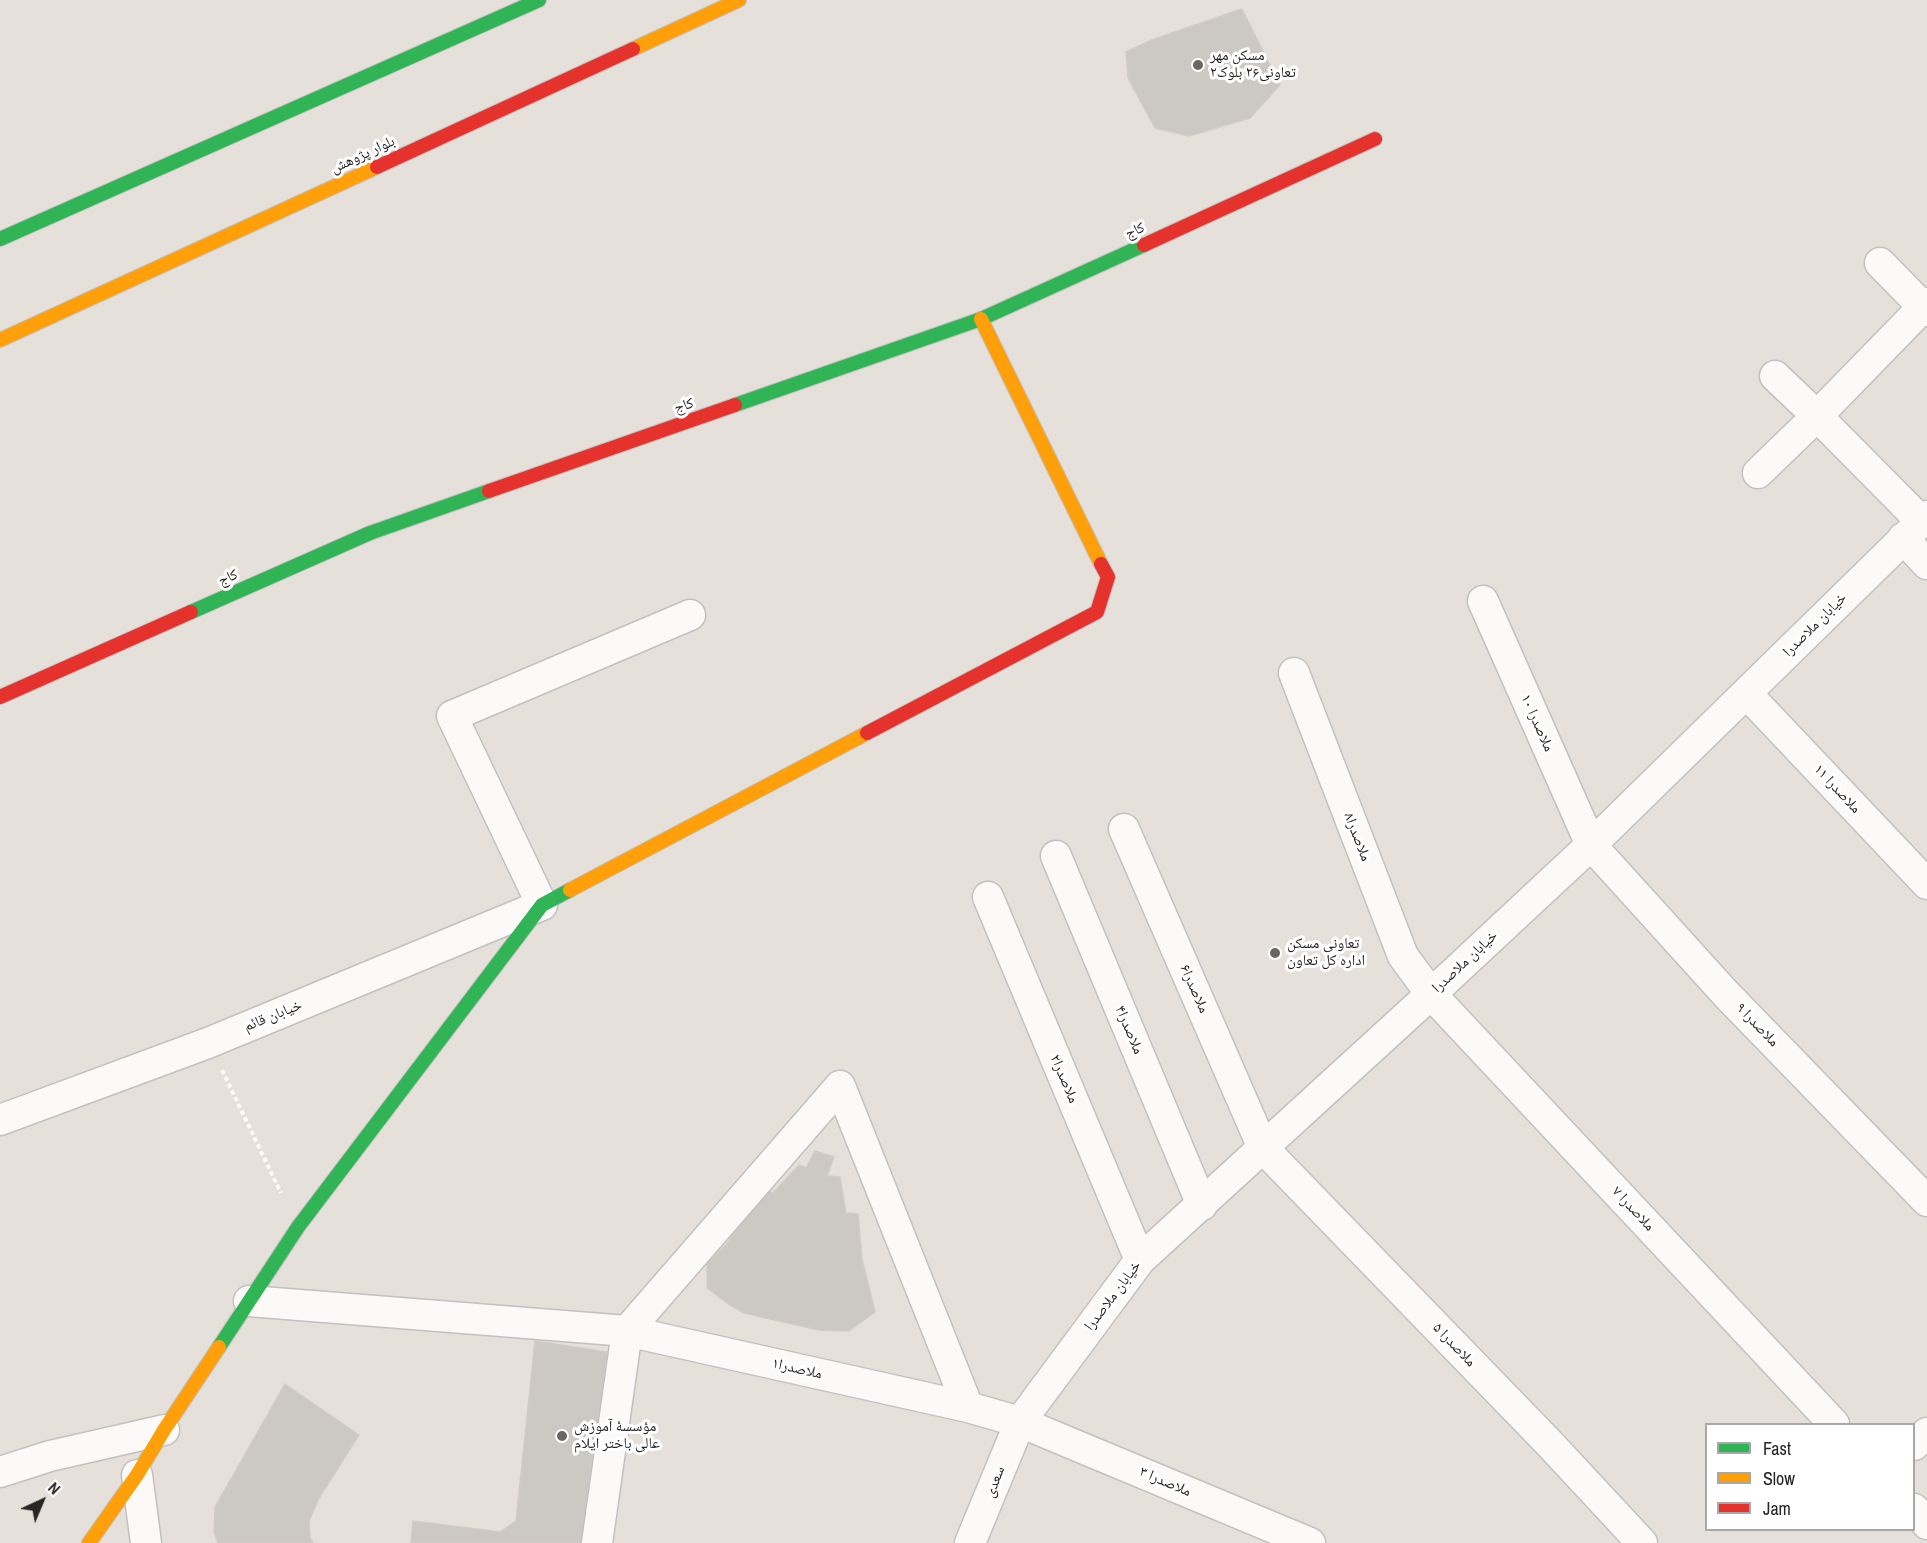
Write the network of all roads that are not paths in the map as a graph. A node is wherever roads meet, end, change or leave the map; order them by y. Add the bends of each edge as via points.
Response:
1 (538, 0) edge
2 (739, 0) edge
3 (1375, 139) dead end
4 (0, 239) edge
5 (1880, 263) dead end
6 (1926, 307) edge
7 (981, 319) junction
8 (0, 340) edge
9 (1775, 376) dead end
10 (1817, 416) junction
11 (1758, 473) dead end
12 (1917, 525) edge
13 (1927, 564) edge
14 (1483, 601) dead end
15 (690, 615) dead end
16 (1294, 673) dead end
17 (1747, 694) junction
18 (0, 697) edge
19 (1124, 829) dead end
20 (1591, 845) junction
21 (1056, 856) dead end
22 (1927, 884) edge
23 (988, 897) dead end
24 (542, 905) junction
25 (1431, 994) junction
26 (0, 1120) edge
27 (1263, 1148) junction
28 (1927, 1202) edge
29 (1202, 1204) junction
30 (1140, 1260) junction
31 (249, 1301) junction
32 (627, 1331) junction
33 (968, 1407) junction
34 (1020, 1422) junction
35 (1832, 1423) edge
36 (164, 1430) junction
37 (1927, 1433) edge
38 (1915, 1444) edge
39 (0, 1472) edge
40 (137, 1474) junction
41 (1915, 1510) edge
42 (1927, 1524) edge
43 (89, 1543) edge
44 (146, 1543) edge
45 (597, 1543) edge
46 (970, 1543) edge
47 (1310, 1543) edge
48 (1642, 1543) edge

1 - 4 street
2 - 8 street, بلوار پژوهش
3 - 7 street, کاج
5 - 6 street
6 - 10 street
7 - 18 street, کاج via 370,533
7 - 24 street via 1107,578 1097,612
9 - 10 street
10 - 11 street
10 - 12 street
12 - 13 street
12 - 17 street, خیابان ملاصدرا
14 - 20 street, ملاصدرا ۱۰
15 - 24 street via 452,716
16 - 25 street, ملاصدرا۸ via 1402,956
17 - 20 street, خیابان ملاصدرا
17 - 22 street, ملاصدرا ۱۱
19 - 27 street, ملاصدرا۶
20 - 25 street, خیابان ملاصدرا
20 - 28 street, ملاصدرا ۹ via 1726,994
21 - 29 street, ملاصدرا۴
23 - 30 street, ملاصدرا۲
24 - 26 street, خیابان قائم via 208,1043
24 - 31 street via 298,1227
25 - 27 street, خیابان ملاصدرا
25 - 35 street, ملاصدرا ۷
27 - 29 street, خیابان ملاصدرا
27 - 48 street, ملاصدرا ۵
29 - 30 street, خیابان ملاصدرا
30 - 34 street, خیابان ملاصدرا
31 - 32 street, ملاصدرا۱
31 - 36 street
32 - 33 street, ملاصدرا۱
32 - 33 street via 840,1086
32 - 45 street
33 - 34 street, ملاصدرا۱
34 - 46 street, سعدی
34 - 47 street, ملاصدرا ۳
36 - 39 street via 50,1456
36 - 40 street
37 - 38 street
40 - 43 street
40 - 44 street
41 - 42 street

